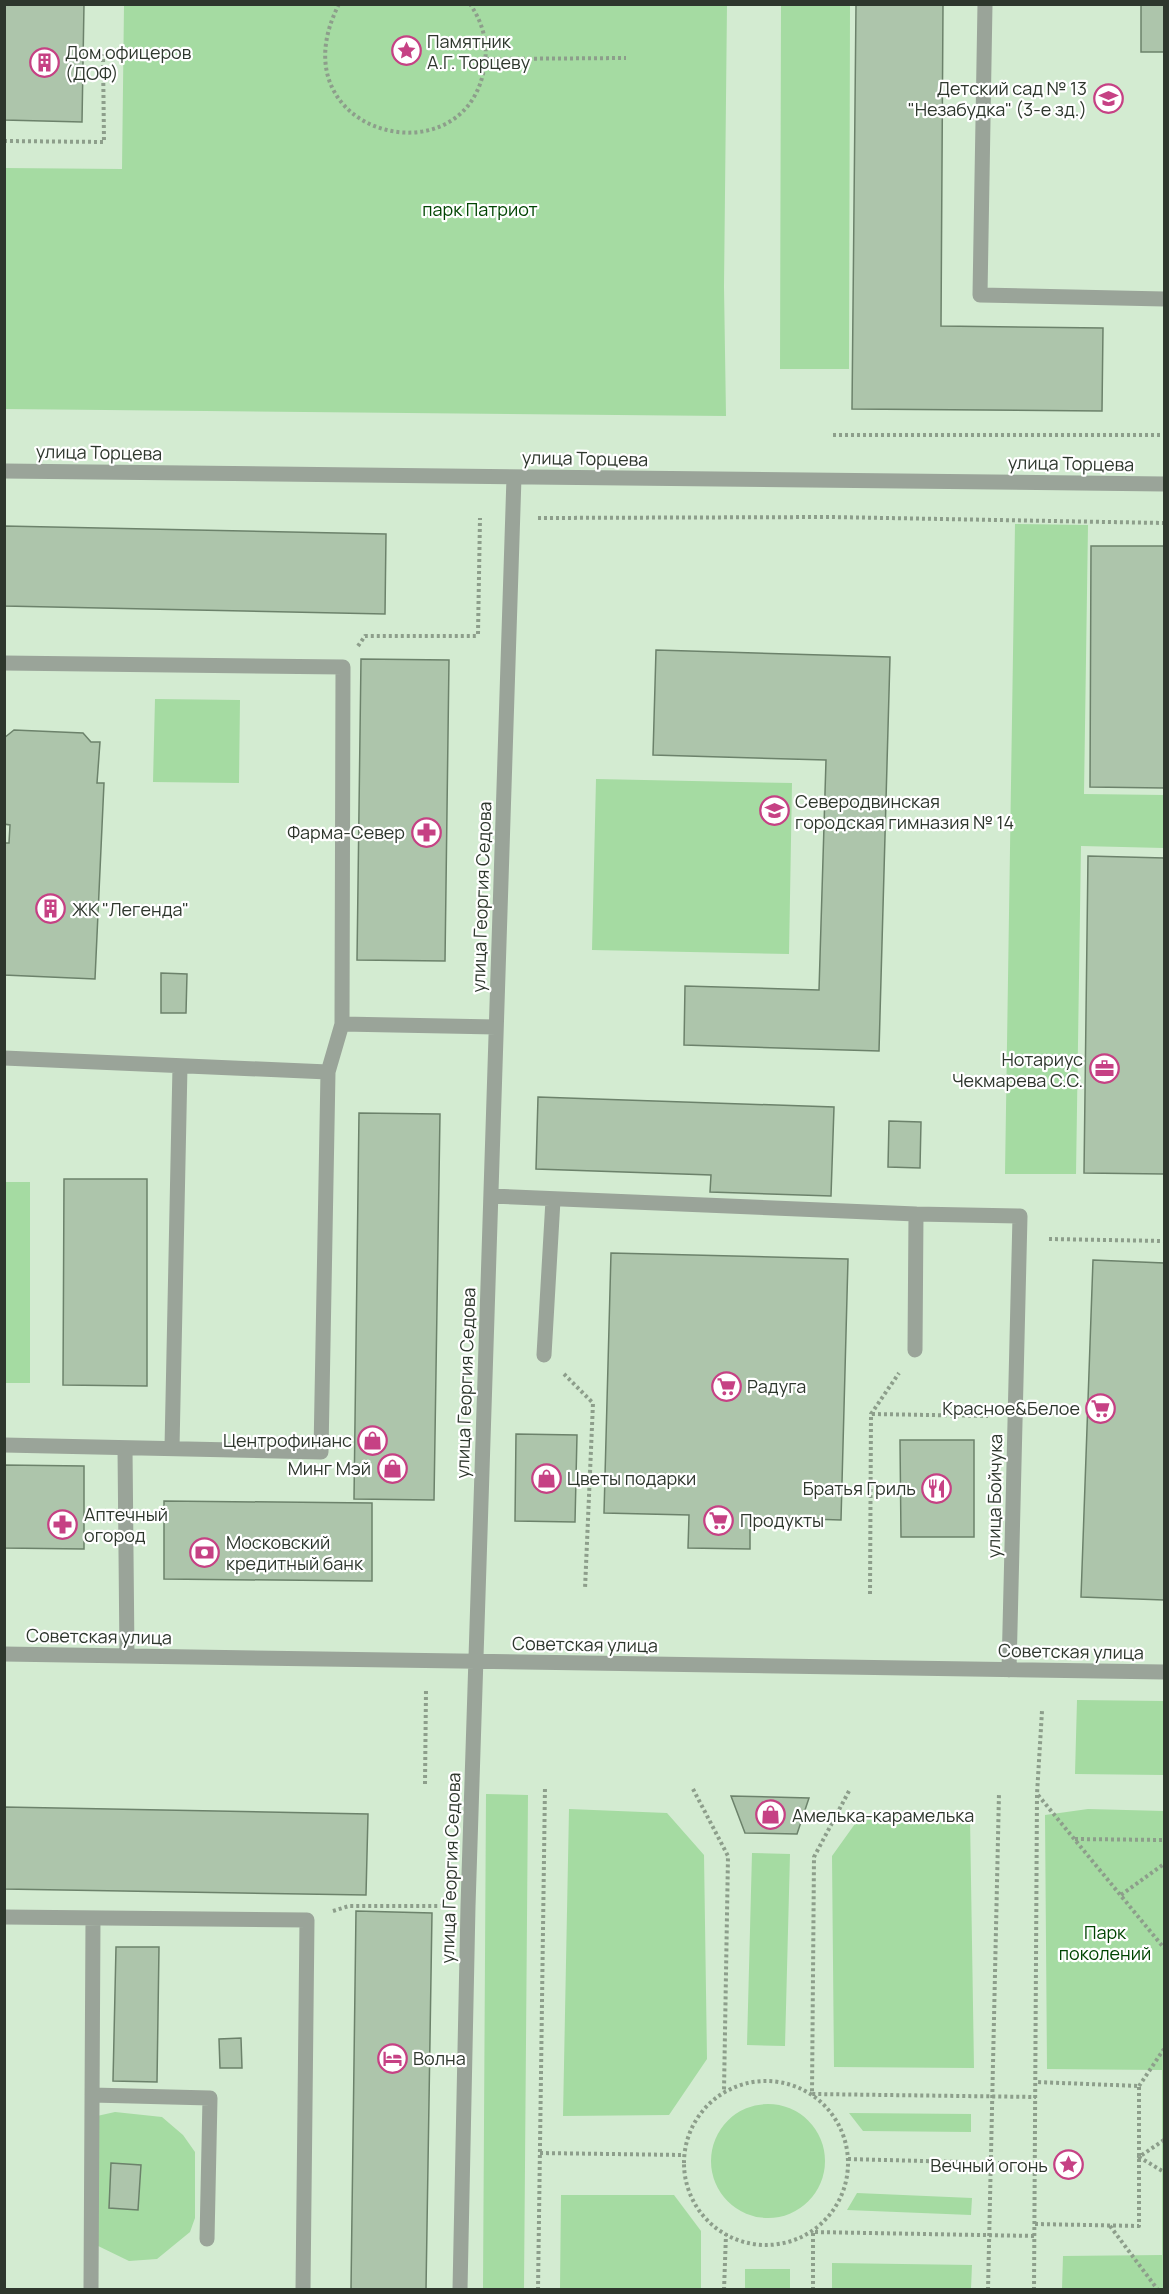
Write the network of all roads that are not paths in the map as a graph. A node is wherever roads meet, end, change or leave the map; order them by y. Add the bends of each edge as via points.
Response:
1 (986, 4) edge
2 (1164, 299) edge
3 (4, 471) edge
4 (514, 477) junction
5 (1164, 484) edge
6 (4, 663) edge
7 (342, 1024) junction
8 (496, 1027) junction
9 (4, 1059) edge
10 (180, 1066) junction
11 (328, 1072) junction
12 (491, 1196) junction
13 (553, 1200) junction
14 (916, 1214) junction
15 (915, 1350) road end
16 (544, 1355) road end
17 (4, 1445) edge
18 (125, 1448) junction
19 (172, 1448) junction
20 (4, 1654) edge
21 (127, 1656) junction
22 (476, 1662) junction
23 (1009, 1670) junction
24 (1164, 1672) edge
25 (4, 1917) edge
26 (93, 1918) junction
27 (92, 2095) junction
28 (207, 2239) dead end
29 (91, 2289) edge
30 (303, 2289) edge
31 (460, 2289) edge

1 - 2 street via 980,295
3 - 4 street, улица Торцева
4 - 5 street, улица Торцева
4 - 8 street, улица Георгия Седова
6 - 7 street via 343,666
7 - 8 street
7 - 11 street
8 - 12 street, улица Георгия Седова
9 - 10 street
10 - 11 street
10 - 19 street
11 - 19 street via 321,1452
12 - 13 street
12 - 22 street, улица Георгия Седова
13 - 14 street
13 - 16 street
14 - 15 street
14 - 23 street, улица Бойчука via 1020,1216
17 - 18 street
18 - 19 street
18 - 21 street
20 - 21 street, Советская улица
21 - 22 street, Советская улица
22 - 23 street, Советская улица
22 - 31 street, улица Георгия Седова
23 - 24 street, Советская улица
25 - 26 street
26 - 27 street
26 - 30 street via 307,1920
27 - 28 street via 210,2098
27 - 29 street

